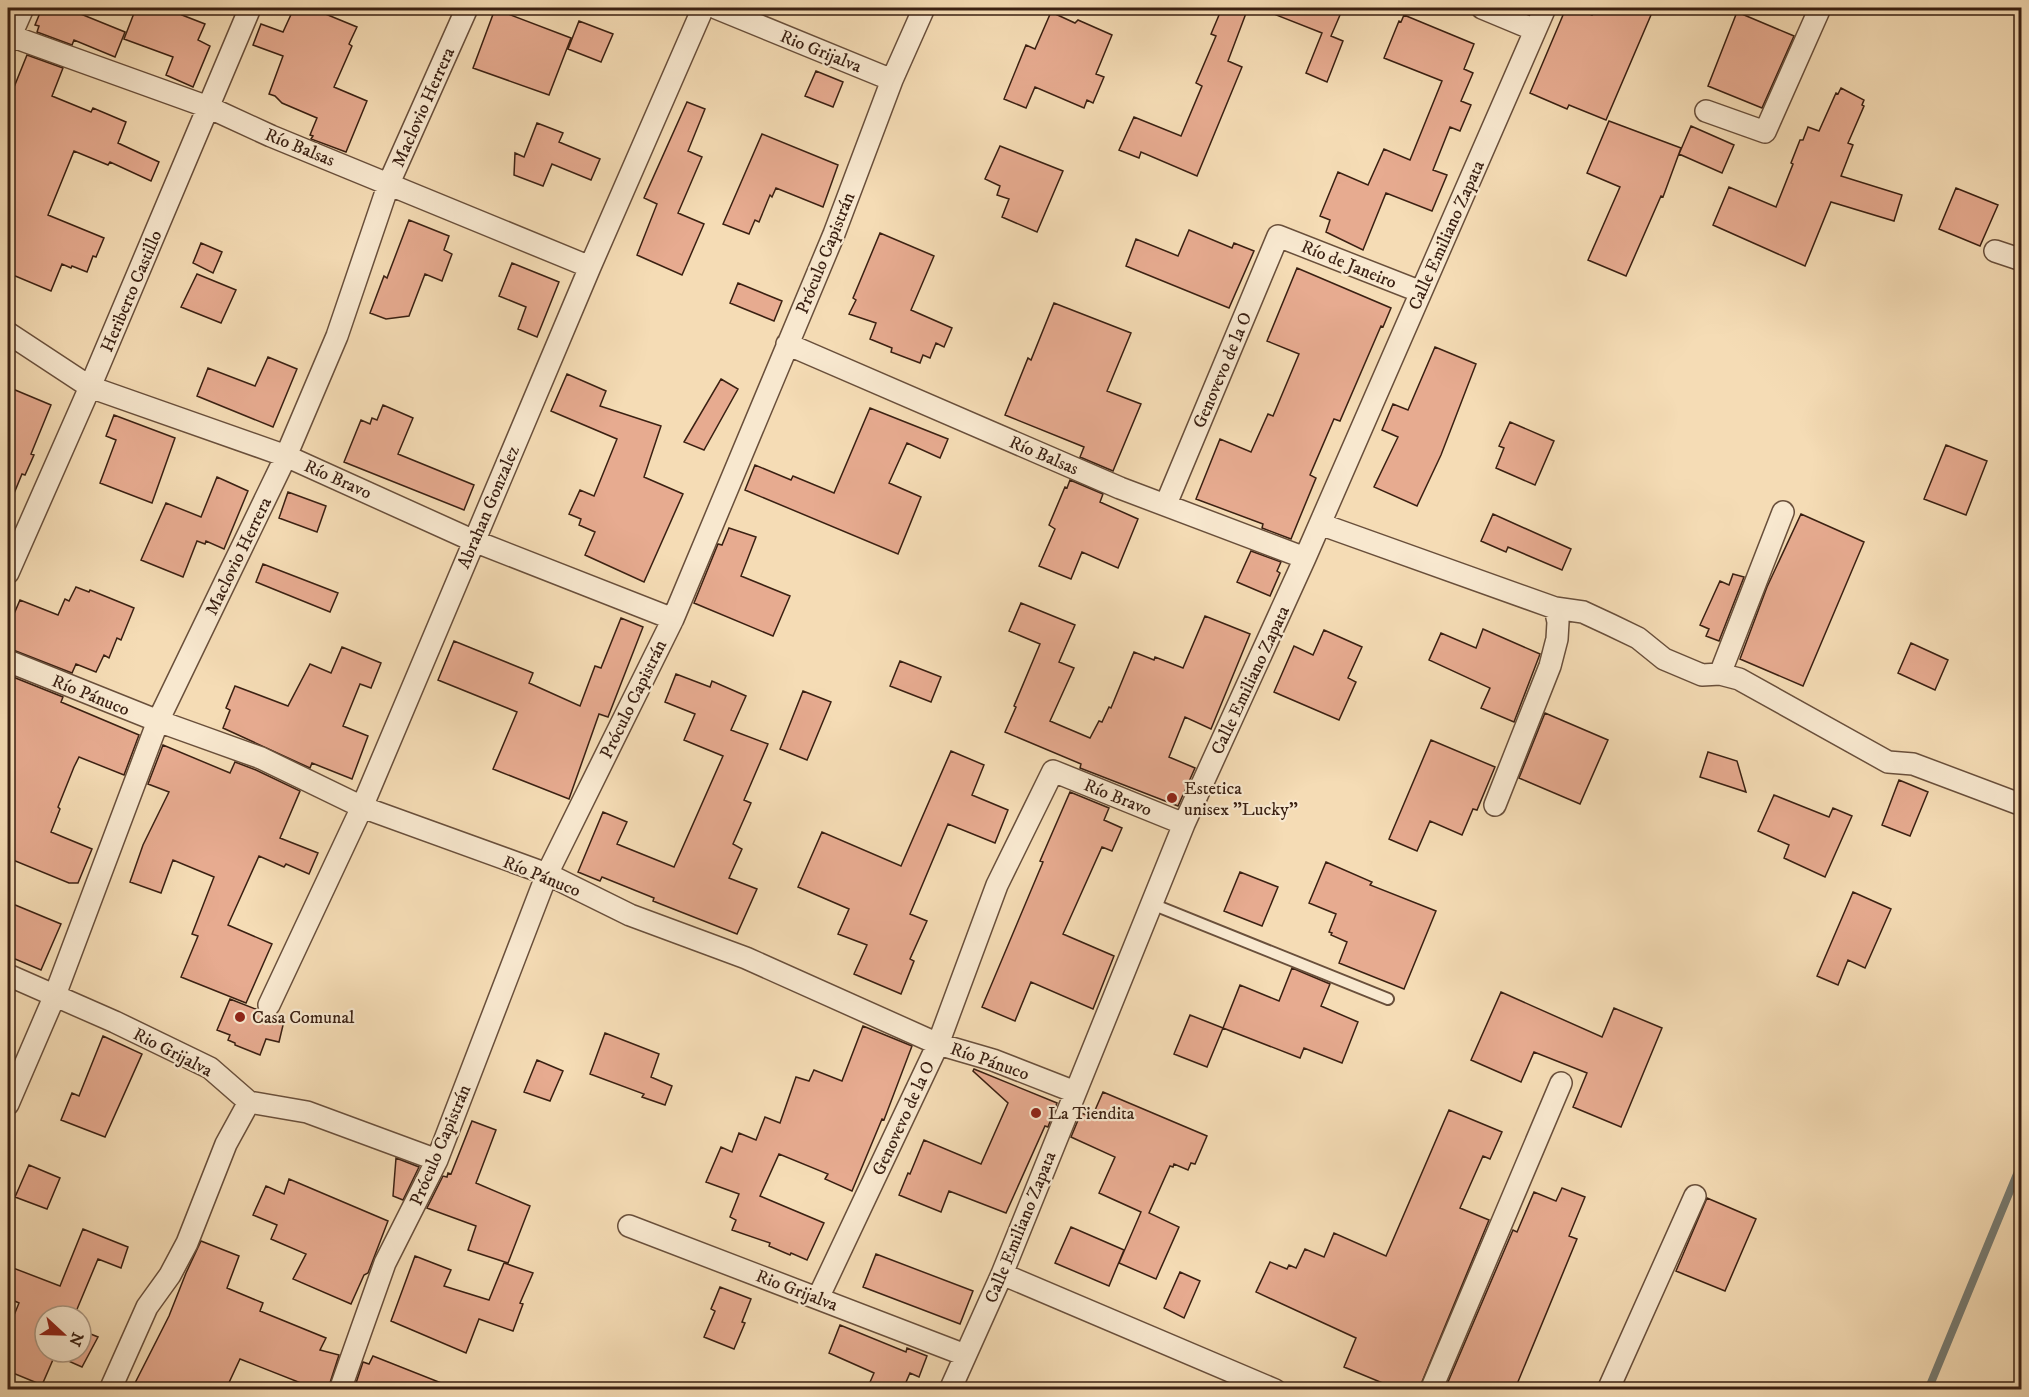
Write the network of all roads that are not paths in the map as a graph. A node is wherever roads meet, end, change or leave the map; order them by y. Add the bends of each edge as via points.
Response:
1 (23, 8) edge
2 (250, 8) edge
3 (467, 8) edge
4 (703, 8) edge
5 (717, 8) edge
6 (924, 8) edge
7 (1482, 8) edge
8 (1545, 8) edge
9 (1820, 8) edge
10 (1535, 30) junction
11 (8, 37) edge
12 (892, 80) junction
13 (208, 107) junction
14 (1706, 111) dead end
15 (389, 183) junction
16 (1278, 236) joint
17 (1995, 251) dead end
18 (2022, 260) edge
19 (590, 267) junction
20 (1420, 292) junction
21 (8, 333) edge
22 (787, 344) junction
23 (90, 387) junction
24 (286, 456) junction
25 (1166, 504) junction
26 (1783, 512) dead end
27 (1320, 524) junction
28 (474, 541) junction
29 (1305, 558) junction
30 (8, 573) edge
31 (1555, 609) junction
32 (673, 619) junction
33 (8, 661) edge
34 (1720, 674) junction
35 (158, 721) junction
36 (1053, 771) joint
37 (1495, 805) dead end
38 (2022, 805) edge
39 (362, 807) junction
40 (1184, 824) junction
41 (547, 874) junction
42 (1152, 904) junction
43 (8, 975) edge
44 (55, 995) junction
45 (1388, 999) dead end
46 (269, 1005) dead end
47 (938, 1044) junction
48 (1561, 1083) dead end
49 (1075, 1092) junction
50 (249, 1102) junction
51 (8, 1104) edge
52 (437, 1160) junction
53 (1695, 1196) dead end
54 (629, 1226) dead end
55 (1002, 1274) junction
56 (818, 1298) junction
57 (965, 1355) junction
58 (110, 1389) edge
59 (340, 1389) edge
60 (950, 1389) edge
61 (1275, 1389) edge
62 (1431, 1389) edge
63 (1608, 1389) edge

1 - 11 street
2 - 13 street, Heriberto Castillo
3 - 15 street, Maclovio Herrera
4 - 19 street, Abrahan Gonzalez
5 - 12 street, Rio Grijalva
6 - 12 street, Próculo Capistrán
7 - 10 street
8 - 10 street, Calle Emiliano Zapata
9 - 14 street via 1765,132
10 - 20 street, Calle Emiliano Zapata
11 - 13 street, Río Balsas
12 - 22 street, Próculo Capistrán via 834,234
13 - 15 street, Río Balsas
13 - 23 street, Heriberto Castillo
15 - 19 street, Río Balsas
15 - 24 street, Maclovio Herrera via 337,336
16 - 20 street, Río de Janeiro
16 - 25 street, Genovevo de la O
17 - 18 street
19 - 28 street, Abrahan Gonzalez
20 - 27 street, Calle Emiliano Zapata
21 - 23 street, Río Bravo
22 - 25 street, Río Balsas via 1120,488
22 - 32 street, Próculo Capistrán
23 - 24 street, Río Bravo
23 - 30 street, Heriberto Castillo
24 - 28 street, Río Bravo
24 - 35 street, Maclovio Herrera
25 - 29 street, Río Balsas
26 - 34 street
27 - 29 street, Calle Emiliano Zapata
27 - 31 street
28 - 32 street, Río Bravo
28 - 39 street, Abrahan Gonzalez
29 - 40 street, Calle Emiliano Zapata
31 - 34 street via 1583,612 1638,638 1664,659 1702,675
31 - 37 street via 1557,639 1550,666
32 - 41 street, Próculo Capistrán
33 - 35 street, Río Pánuco
34 - 38 street via 1739,679 1888,762 1913,764
35 - 39 street, Río Pánuco via 261,758
35 - 44 street, Maclovio Herrera
36 - 40 street, Río Bravo
36 - 47 street, Genovevo de la O via 997,885
39 - 41 street, Río Pánuco
39 - 46 street, Abrahan Gonzalez
40 - 42 street, Calle Emiliano Zapata
41 - 47 street, Río Pánuco via 630,915 746,958
41 - 52 street, Próculo Capistrán
42 - 45 lane
42 - 49 street, Calle Emiliano Zapata
43 - 44 street, Rio Grijalva
44 - 50 street, Rio Grijalva via 210,1068
44 - 51 street, Maclovio Herrera
47 - 49 street, Río Pánuco via 993,1060
47 - 56 street, Genovevo de la O
48 - 62 street
49 - 55 street, Calle Emiliano Zapata
50 - 52 street via 307,1112
50 - 58 street via 226,1144 187,1243 147,1306
52 - 59 street, Próculo Capistrán via 385,1263
53 - 63 street
54 - 56 street, Rio Grijalva
55 - 57 street, Calle Emiliano Zapata
55 - 61 street
56 - 57 street, Rio Grijalva
57 - 60 street, Calle Emiliano Zapata

